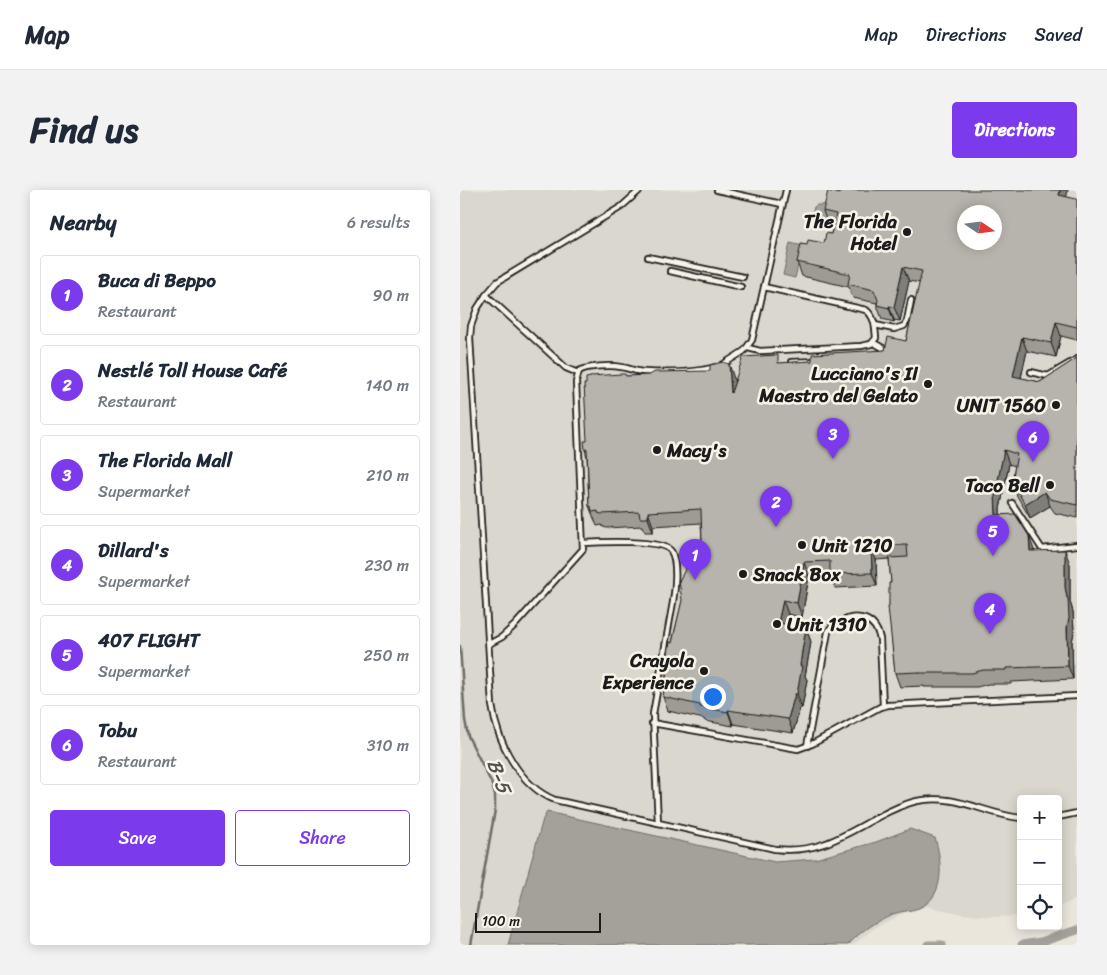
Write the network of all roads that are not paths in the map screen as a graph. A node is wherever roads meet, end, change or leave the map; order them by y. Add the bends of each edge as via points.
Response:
1 (640, 190) edge
2 (716, 190) edge
3 (786, 190) edge
4 (782, 204) junction
5 (648, 257) dead end
6 (670, 271) dead end
7 (743, 278) dead end
8 (741, 287) dead end
9 (764, 287) junction
10 (486, 295) junction
11 (911, 300) dead end
12 (875, 325) junction
13 (874, 343) junction
14 (844, 347) junction
15 (748, 348) junction
16 (795, 350) junction
17 (844, 353) edge
18 (878, 358) edge
19 (1077, 359) edge
20 (825, 361) edge
21 (796, 362) junction
22 (788, 363) edge
23 (1031, 372) dead end
24 (578, 373) junction
25 (1012, 502) dead end
26 (583, 542) junction
27 (1077, 545) edge
28 (489, 644) junction
29 (1077, 696) edge
30 (884, 706) junction
31 (652, 723) junction
32 (807, 746) junction
33 (1077, 813) edge
34 (1062, 816) edge
35 (1017, 817) edge
36 (658, 823) junction

1 - 10 lane via 621,207 502,279
2 - 4 lane
3 - 4 lane
4 - 9 lane
5 - 7 lane
6 - 8 lane
9 - 12 lane via 862,309 871,314
9 - 15 lane
10 - 24 lane via 566,368
10 - 28 lane via 474,314 470,338
11 - 12 lane via 904,326 894,329
12 - 13 lane
13 - 14 lane
13 - 18 lane via 884,350
14 - 16 lane
14 - 17 lane
15 - 16 lane
15 - 24 lane via 728,362 706,370 644,372 608,367 583,368
16 - 21 lane
19 - 23 lane via 1048,376
20 - 21 lane
21 - 22 lane
24 - 26 lane
25 - 27 lane via 1042,549
26 - 28 lane via 581,552 515,625
26 - 31 lane via 656,544 668,548 672,554 674,596
28 - 36 lane via 496,726 504,746 530,784 546,796 562,802
29 - 30 lane
30 - 32 lane
30 - 32 lane via 877,630 858,616 835,624 827,635
31 - 32 lane via 794,749
31 - 36 lane
33 - 34 lane
35 - 36 lane via 960,802 924,800 897,808 824,845 794,850 769,848

